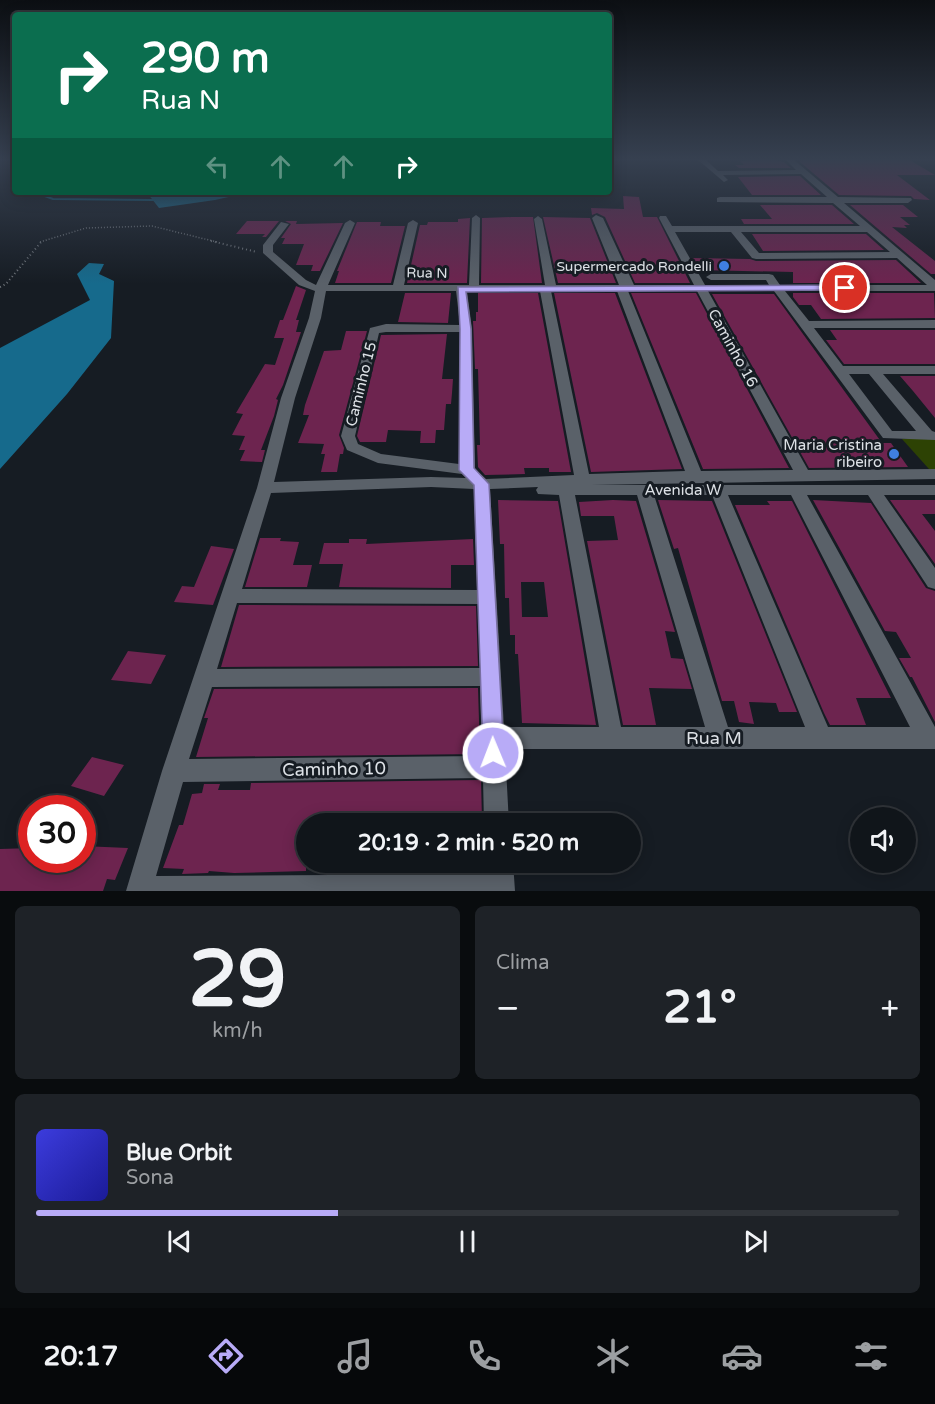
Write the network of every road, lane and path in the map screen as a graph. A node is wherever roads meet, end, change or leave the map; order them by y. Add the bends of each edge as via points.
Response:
1 (836, 200) edge
2 (476, 218) dead end
3 (663, 218) dead end
4 (538, 219) dead end
5 (350, 223) dead end
6 (413, 223) dead end
7 (284, 224) dead end
8 (670, 229) junction
9 (734, 229) junction
10 (869, 229) junction
11 (268, 253) junction
12 (900, 255) junction
13 (697, 282) junction
14 (0, 287) edge
15 (935, 287) edge
16 (398, 288) junction
17 (548, 288) junction
18 (623, 288) junction
19 (321, 289) junction
20 (468, 289) junction
21 (778, 289) junction
22 (935, 324) edge
23 (807, 325) junction
24 (466, 329) junction
25 (840, 370) junction
26 (873, 370) junction
27 (935, 370) edge
28 (931, 436) edge
29 (466, 470) junction
30 (935, 474) edge
31 (694, 477) junction
32 (800, 484) junction
33 (578, 486) junction
34 (482, 487) junction
35 (266, 488) junction
36 (644, 490) junction
37 (718, 490) junction
38 (935, 490) edge
39 (873, 491) junction
40 (935, 582) edge
41 (231, 596) junction
42 (488, 597) junction
43 (491, 677) junction
44 (204, 678) junction
45 (612, 737) junction
46 (493, 738) junction
47 (720, 738) junction
48 (821, 738) junction
49 (931, 738) edge
50 (493, 767) junction
51 (174, 771) junction
52 (496, 813) edge
53 (502, 880) edge
54 (139, 891) edge

1 - 10 street
2 - 20 street
3 - 8 street, Caminho 16
4 - 17 street
5 - 19 street
6 - 16 street
7 - 11 street via 268,245
8 - 9 street
8 - 13 street, Caminho 16
9 - 10 street
9 - 12 street via 756,256
10 - 12 street
11 - 14 path via 152,226 86,228 41,241
11 - 19 street, Rua N via 306,285
12 - 15 street
13 - 18 street, Rua N
13 - 21 street, Rua N
13 - 21 street via 769,278
13 - 32 street, Caminho 16
15 - 21 street, Rua N
16 - 19 street, Rua N
16 - 20 street, Rua N
17 - 18 street, Rua N
17 - 20 street, Rua N
17 - 33 street
18 - 18 street via 630,287 596,219
18 - 31 street
19 - 35 street
20 - 24 street
21 - 23 street
22 - 23 street
23 - 25 street
24 - 29 street
24 - 29 street, Caminho 15 via 374,331 348,436 352,447 370,456
25 - 26 street
25 - 28 street via 888,435
26 - 27 street
26 - 28 street
29 - 34 street
30 - 32 street, Avenida W
31 - 32 street, Avenida W
31 - 33 street, Avenida W
32 - 37 street, Avenida W
32 - 39 street, Avenida W
32 - 49 street, Caminho 16
33 - 34 street, Avenida W
33 - 36 street, Avenida W
33 - 45 street
34 - 35 street, Avenida W via 431,482
34 - 42 street
35 - 41 street
36 - 37 street, Avenida W
36 - 47 street
37 - 48 street
38 - 39 street, Avenida W
39 - 40 street
41 - 42 street
41 - 44 street
42 - 43 street
43 - 44 street
43 - 46 street
44 - 51 street
45 - 46 street, Rua M
45 - 47 street, Rua M
46 - 50 street
47 - 48 street, Rua M
48 - 49 street, Rua M
50 - 51 street, Caminho 10
50 - 52 street
51 - 54 street
53 - 54 street

